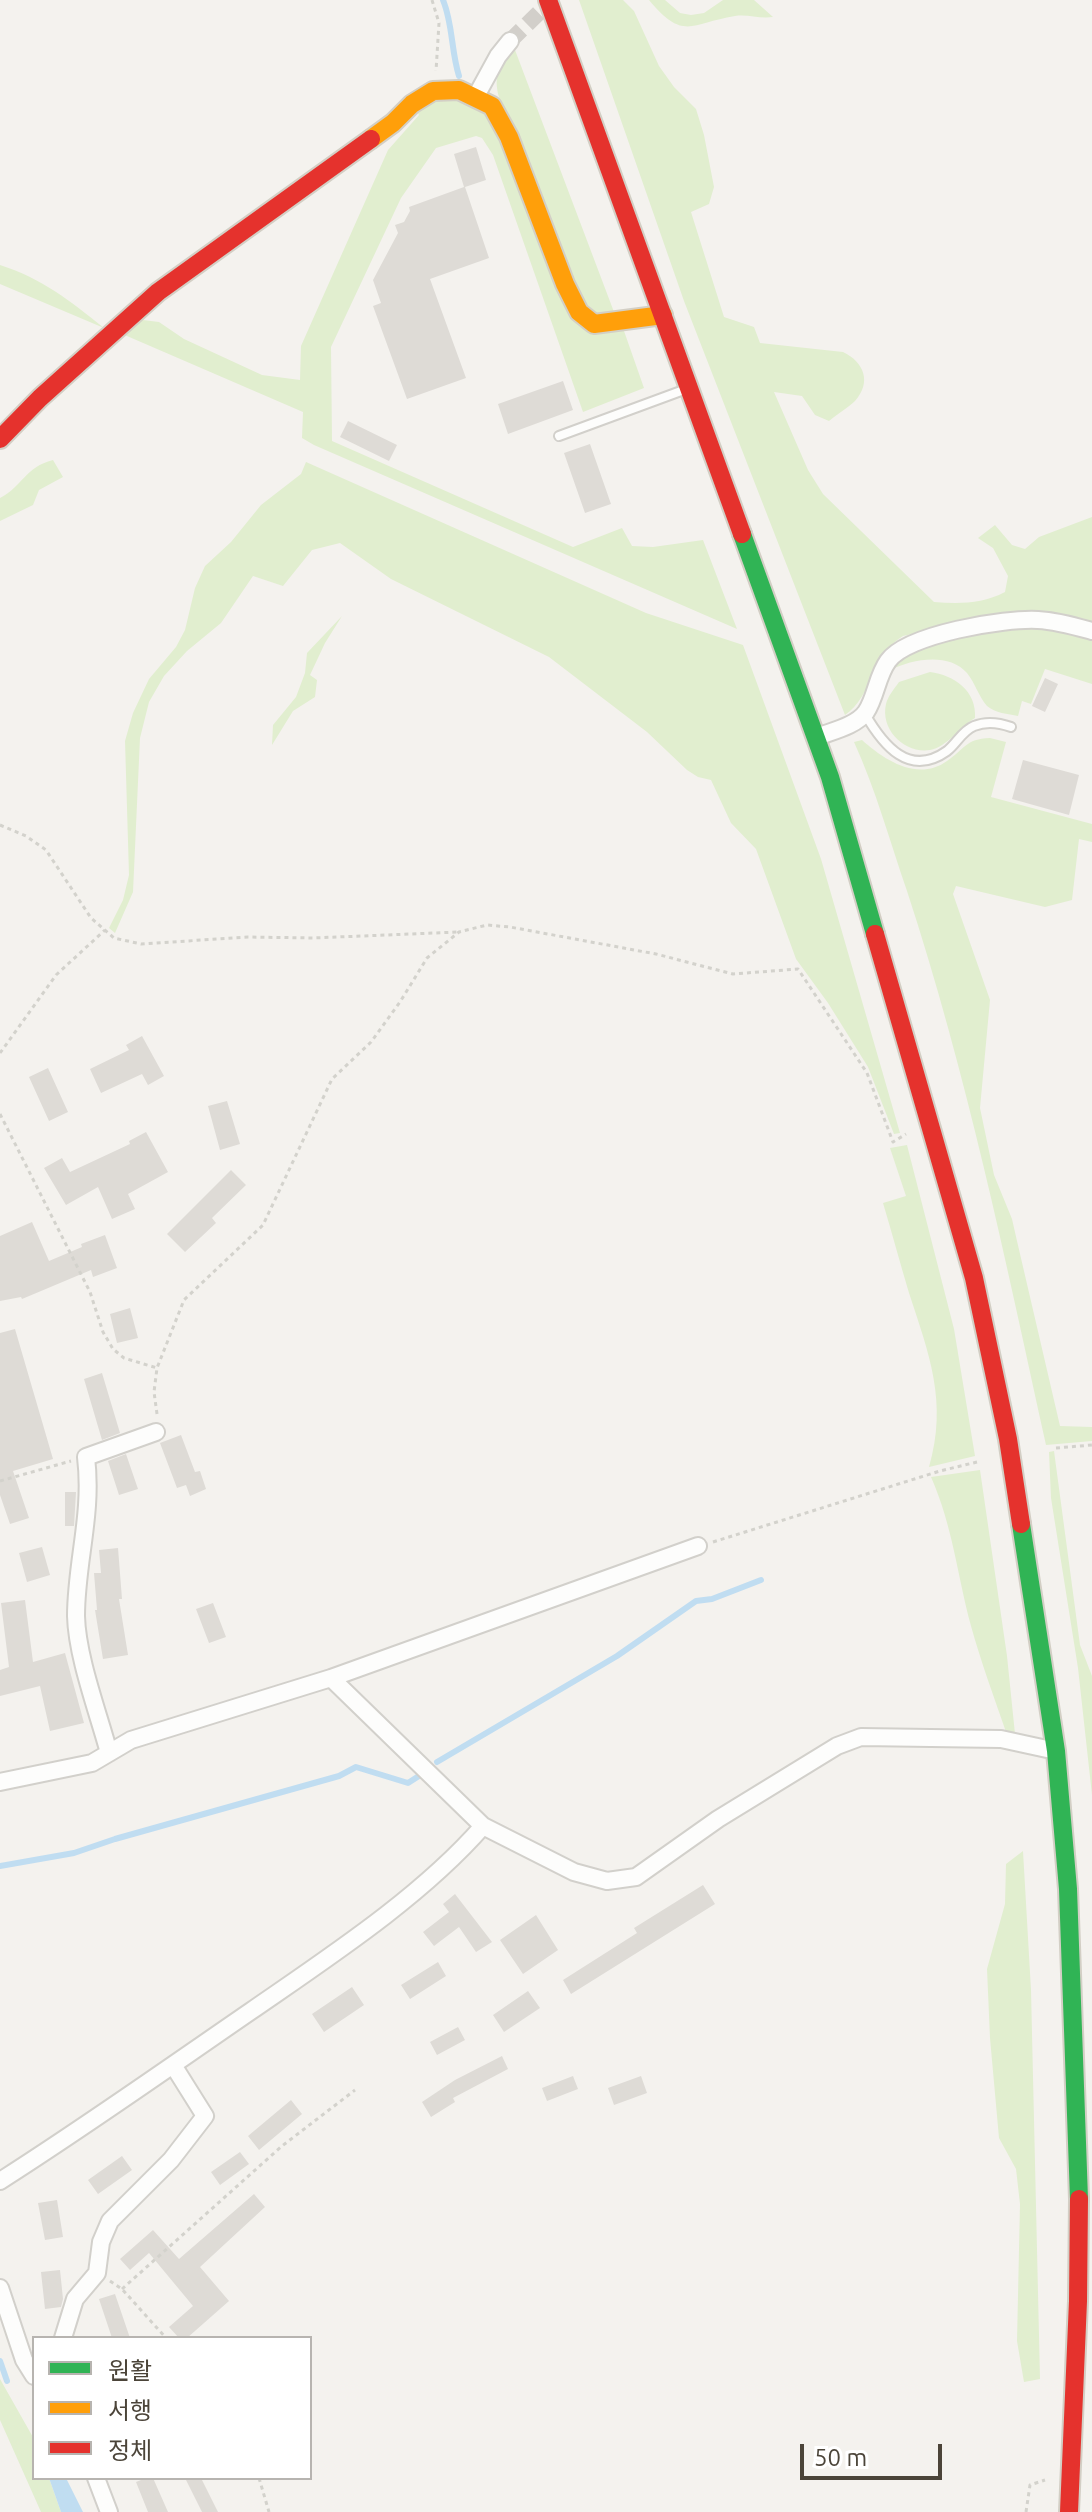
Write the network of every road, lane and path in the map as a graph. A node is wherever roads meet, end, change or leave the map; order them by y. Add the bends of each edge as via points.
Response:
1 (432, 0) edge
2 (548, 0) edge
3 (510, 41) tunnel mouth
4 (433, 91) junction
5 (475, 98) junction
6 (663, 315) junction
7 (690, 389) junction
8 (559, 436) dead end
9 (0, 439) edge
10 (1092, 631) edge
11 (865, 713) junction
12 (1011, 727) dead end
13 (817, 737) junction
14 (0, 825) edge
15 (105, 930) junction
16 (459, 932) junction
17 (0, 1053) edge
18 (0, 1114) edge
19 (930, 1121) junction
20 (157, 1368) junction
21 (156, 1432) joint
22 (1092, 1445) edge
23 (1056, 1448) dead end
24 (86, 1457) junction
25 (977, 1462) dead end
26 (0, 1481) edge
27 (698, 1546) joint
28 (331, 1678) junction
29 (1056, 1751) junction
30 (109, 1753) junction
31 (0, 1782) edge
32 (483, 1826) junction
33 (173, 2065) junction
34 (355, 2090) dead end
35 (0, 2181) edge
36 (97, 2273) junction
37 (0, 2288) edge
38 (122, 2289) junction
39 (64, 2336) edge
40 (164, 2336) edge
41 (32, 2373) edge
42 (1071, 2471) junction
43 (97, 2480) edge
44 (260, 2480) edge
45 (109, 2512) edge
46 (269, 2512) edge
47 (1026, 2512) edge
48 (1069, 2512) edge

1 - 4 path via 439,23
2 - 6 main road
3 - 5 street
4 - 5 main road via 459,90
4 - 9 main road via 158,292
5 - 6 main road via 492,106 509,137 579,312 594,324
6 - 7 main road
7 - 8 lane
7 - 13 main road
10 - 11 street via 1037,620 1002,622 911,643 888,660
11 - 12 lane via 885,744 912,760 928,761 975,726
11 - 13 street
13 - 19 main road
14 - 15 path via 46,850 91,918
15 - 16 path via 114,938 141,944
15 - 17 path via 56,975
16 - 19 path via 487,925 510,927 733,974 798,969 867,1073 893,1142
16 - 20 path via 427,958 371,1042 332,1079 263,1225 184,1300
18 - 20 path via 90,1292 108,1341 124,1358
19 - 29 main road via 974,1278 1008,1439
20 - 21 path
21 - 24 street
22 - 23 path
24 - 26 path
24 - 30 street via 88,1508 76,1616
25 - 27 path
27 - 28 street
28 - 30 street via 131,1740
28 - 32 street
29 - 32 street via 1001,1739 861,1737 837,1746 718,1819 636,1877 607,1881 574,1872
29 - 42 main road via 1068,1889 1079,2161
30 - 31 street via 92,1763
32 - 33 street via 458,1855 344,1947
33 - 35 street
33 - 36 street via 205,2116 171,2160 110,2221
34 - 38 path via 282,2146
36 - 38 path
36 - 39 street via 75,2299
37 - 41 street
38 - 40 path
42 - 47 path via 1030,2485
42 - 48 main road
43 - 45 street
44 - 46 path

